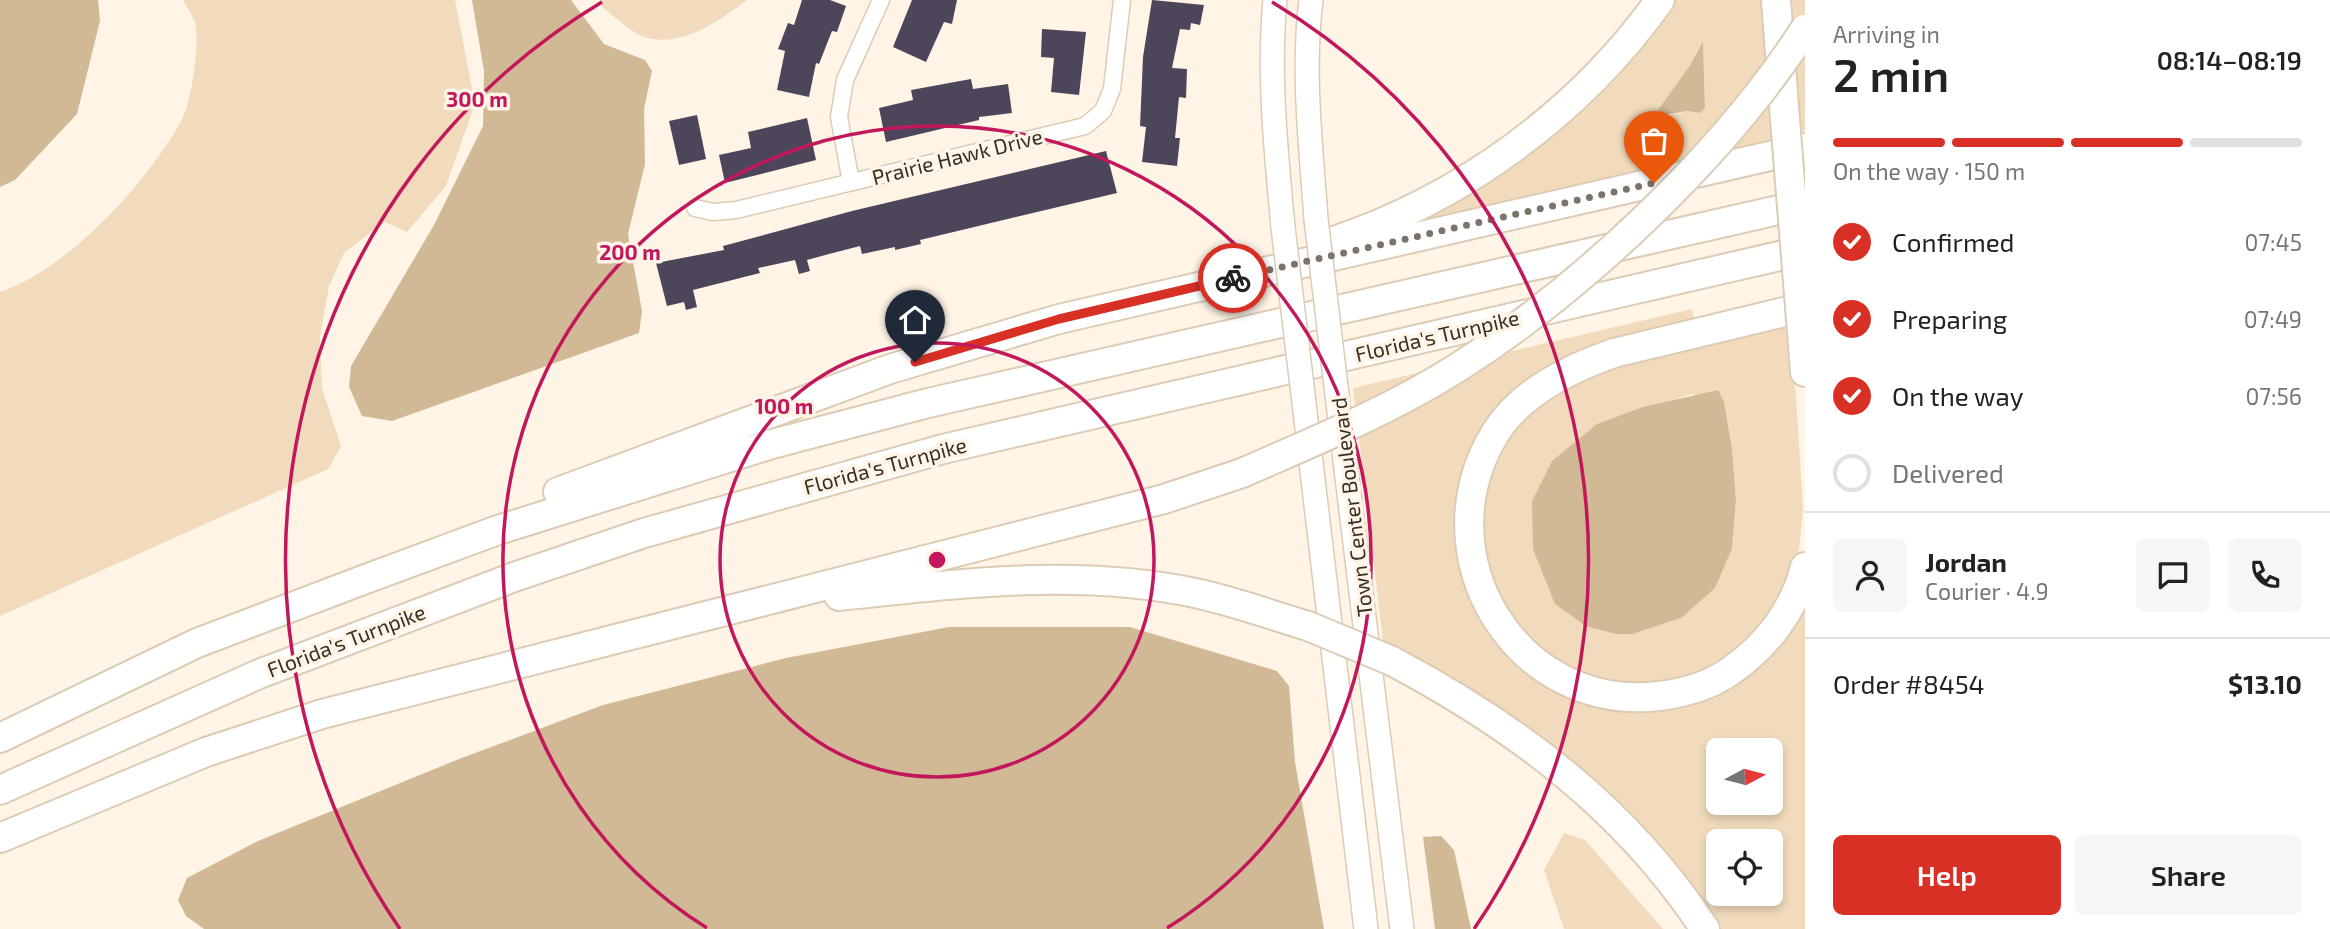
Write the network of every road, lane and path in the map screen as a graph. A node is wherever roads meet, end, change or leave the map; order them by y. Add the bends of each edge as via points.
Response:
1 (881, 0) edge
2 (1122, 0) edge
3 (1275, 0) edge
4 (1311, 0) edge
5 (1661, 0) edge
6 (1776, 0) edge
7 (1805, 29) edge
8 (1796, 140) edge
9 (851, 182) junction
10 (1805, 204) edge
11 (695, 208) dead end
12 (1805, 250) edge
13 (1195, 286) junction
14 (1805, 307) edge
15 (1804, 358) edge
16 (1805, 567) edge
17 (674, 623) junction
18 (197, 643) junction
19 (0, 738) edge
20 (0, 790) edge
21 (0, 838) edge
22 (1366, 929) edge
23 (1402, 929) edge
24 (1706, 929) edge

1 - 9 street via 845,80 839,117
2 - 9 street, Prairie Hawk Drive via 1111,89 1103,111 1085,126
3 - 22 main road, Town Center Boulevard, bridge via 1273,117 1283,227
4 - 23 main road, Town Center Boulevard, bridge via 1308,112 1316,219
5 - 13 highway via 1600,73 1552,117 1502,157 1452,188 1352,235
6 - 8 highway
7 - 17 highway, bridge via 1710,152 1582,277 1457,368 1371,416 1242,473 1164,499
8 - 13 highway
8 - 15 highway, bridge
9 - 11 street, Prairie Hawk Drive via 736,210
10 - 18 highway via 928,403 772,444 499,530
12 - 20 highway, Florida's Turnpike via 943,449 657,529 502,581 271,669
13 - 18 highway via 1059,319 890,369 506,513
14 - 16 highway via 1614,354 1546,384 1497,430 1471,494 1468,527 1476,574 1501,626 1552,674 1618,696 1666,695 1720,679 1763,645 1801,585
17 - 21 highway via 322,714 206,752
17 - 24 highway, bridge via 778,603 1015,579 1092,580 1195,593 1308,625 1462,698 1551,760 1611,814 1680,890
18 - 19 highway

